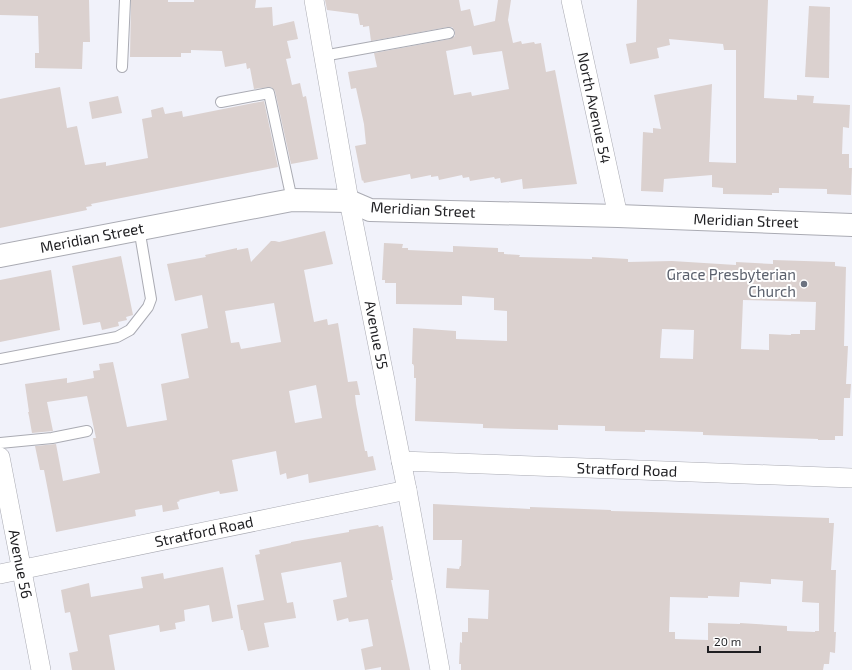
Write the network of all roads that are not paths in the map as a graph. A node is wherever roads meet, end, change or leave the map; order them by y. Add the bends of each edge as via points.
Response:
1 (125, 0) edge
2 (314, 0) edge
3 (571, 0) edge
4 (449, 33) dead end
5 (323, 56) junction
6 (122, 67) dead end
7 (221, 102) dead end
8 (292, 200) junction
9 (349, 201) junction
10 (618, 216) junction
11 (852, 225) edge
12 (139, 228) junction
13 (0, 256) edge
14 (0, 359) edge
15 (87, 431) dead end
16 (0, 443) edge
17 (0, 457) edge
18 (401, 461) junction
19 (852, 478) edge
20 (407, 490) junction
21 (21, 569) junction
22 (0, 574) edge
23 (41, 670) edge
24 (440, 670) edge

1 - 6 lane
2 - 5 street, Avenue 55
3 - 10 street, North Avenue 54
4 - 5 lane
5 - 9 street, Avenue 55
7 - 8 lane via 269,93
8 - 9 street, Meridian Street
8 - 12 street, Meridian Street
9 - 10 street, Meridian Street via 370,210
9 - 18 street, Avenue 55
10 - 11 street, Meridian Street
12 - 13 street, Meridian Street
12 - 14 lane via 151,299 148,307 130,330 117,337
15 - 16 lane via 52,438
17 - 21 street, Avenue 56
18 - 19 street, Stratford Road
18 - 20 street, Avenue 55
20 - 21 street, Stratford Road
20 - 24 street, Avenue 55
21 - 22 street, Stratford Road
21 - 23 street, Avenue 56

